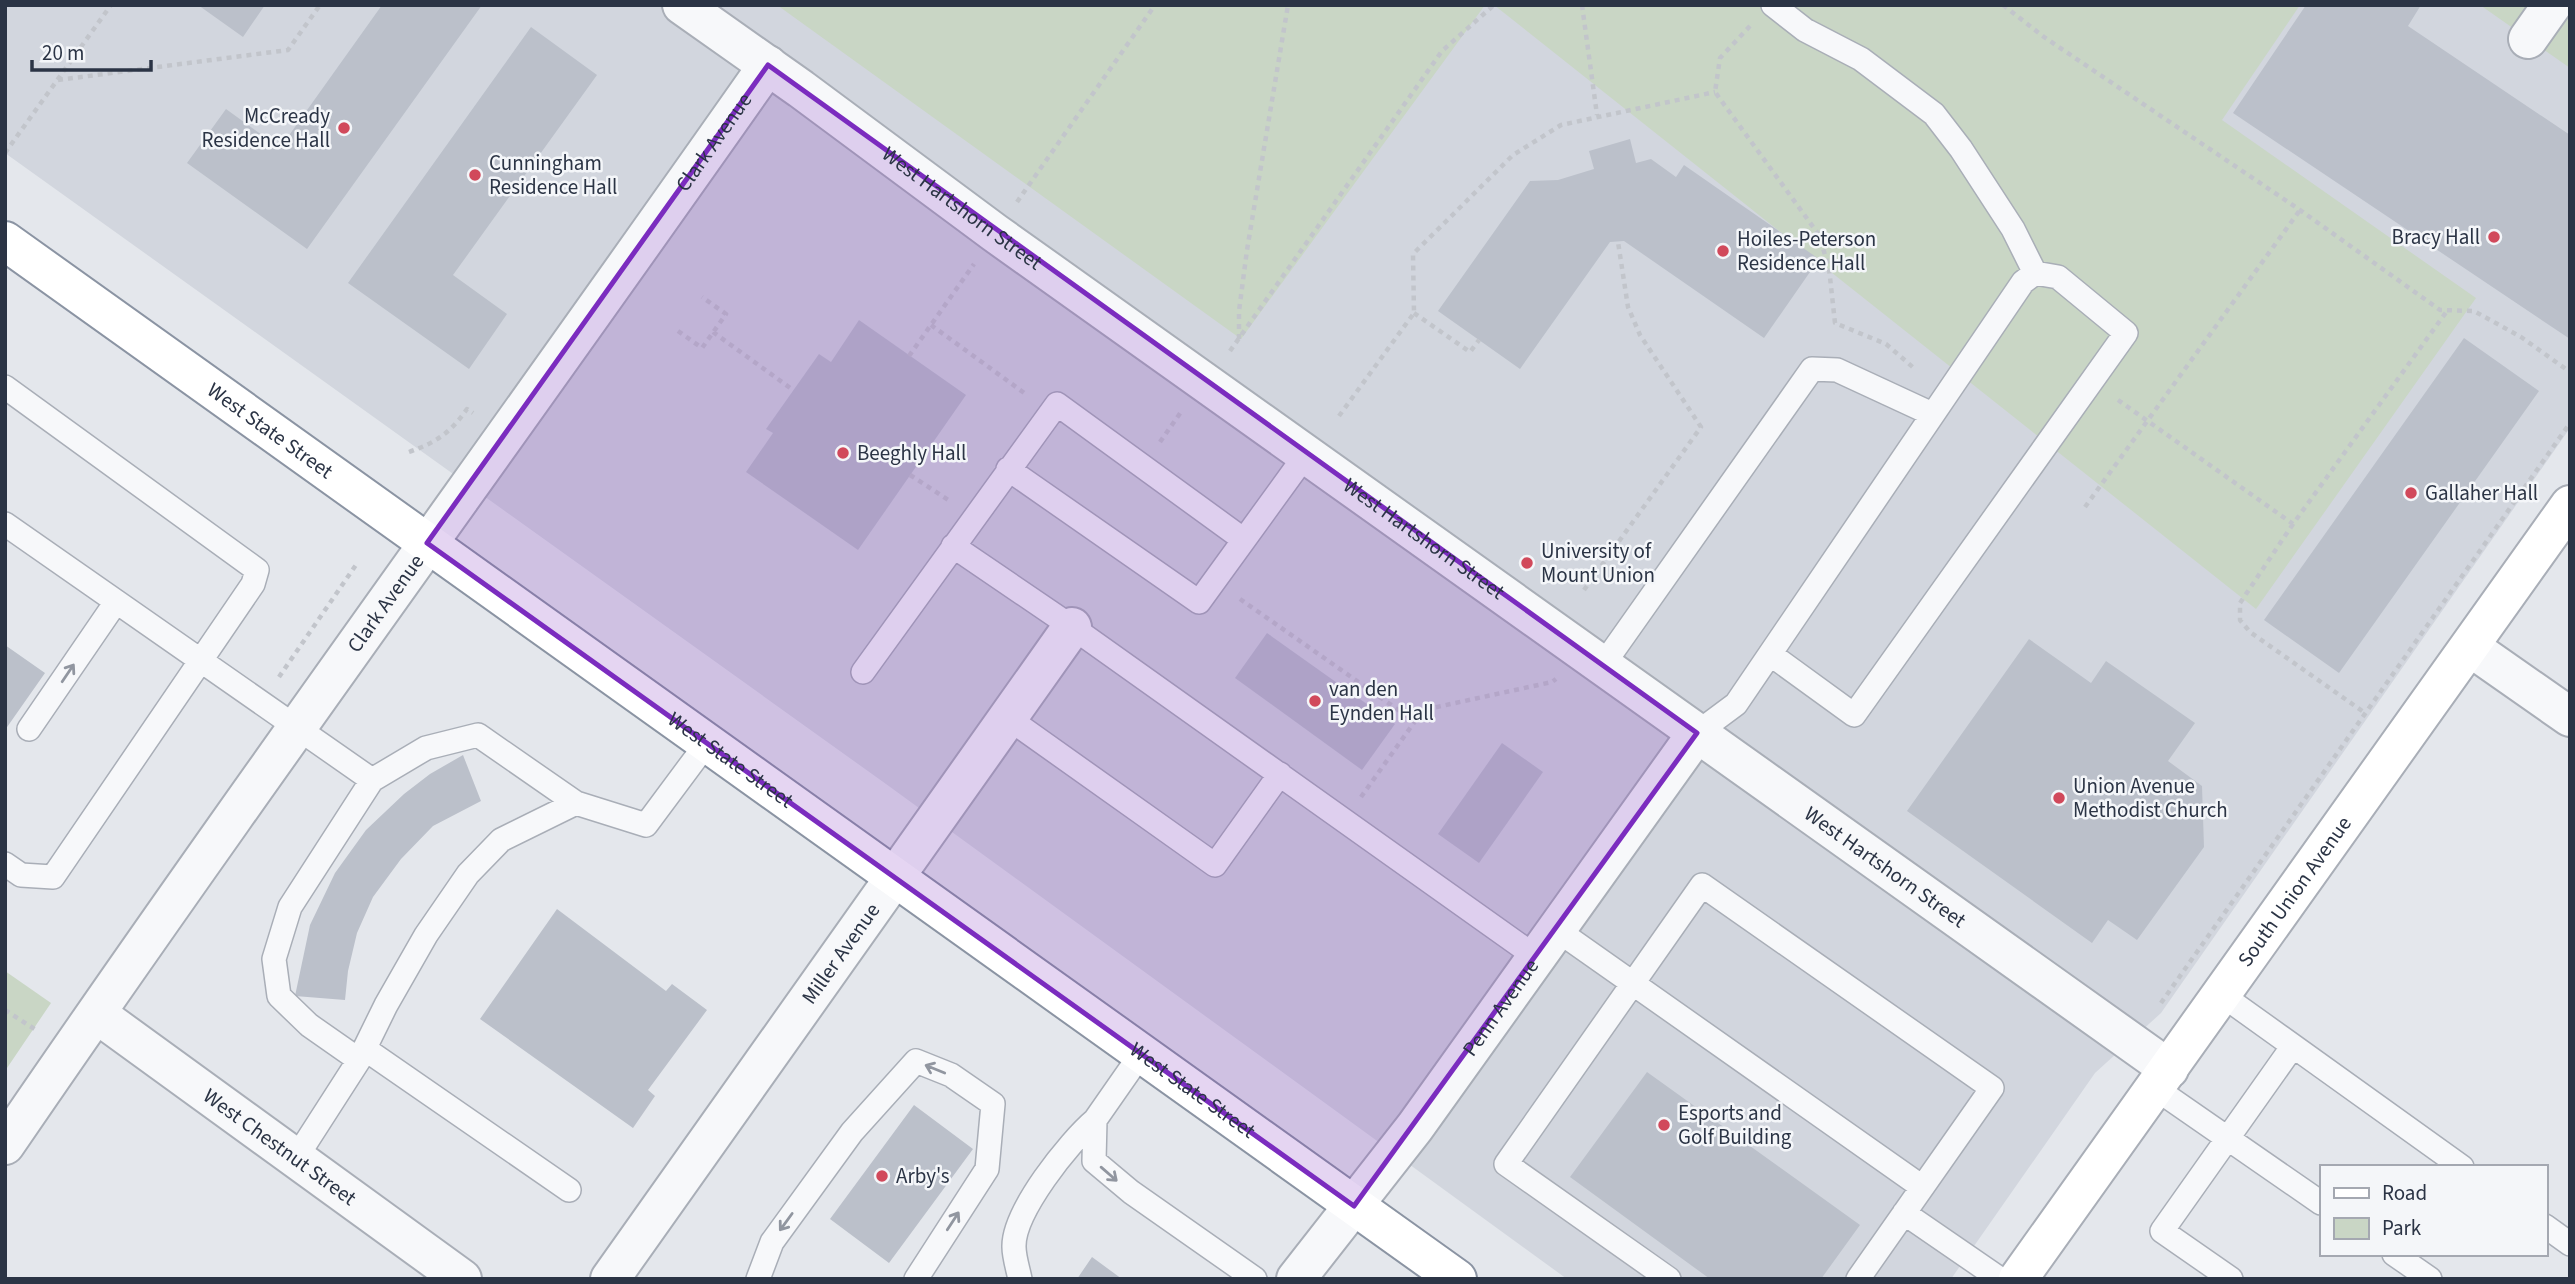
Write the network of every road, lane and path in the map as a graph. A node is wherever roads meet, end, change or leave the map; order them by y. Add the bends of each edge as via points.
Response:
1 (111, 5) edge
2 (320, 5) edge
3 (682, 5) edge
4 (1155, 5) edge
5 (1288, 5) edge
6 (1494, 5) edge
7 (1582, 5) edge
8 (2003, 5) edge
9 (2552, 5) edge
10 (1778, 9) edge
11 (2528, 39) dead end
12 (768, 65) junction
13 (58, 80) junction
14 (1714, 92) junction
15 (1597, 115) junction
16 (5, 153) edge
17 (2300, 210) junction
18 (995, 233) junction
19 (5, 241) edge
20 (1618, 242) dead end
21 (2035, 273) junction
22 (702, 297) dead end
23 (2447, 310) junction
24 (1414, 313) junction
25 (931, 325) junction
26 (678, 331) dead end
27 (713, 332) junction
28 (1239, 339) junction
29 (1479, 340) dead end
30 (909, 356) dead end
31 (2570, 372) edge
32 (1002, 378) dead end
33 (1206, 381) junction
34 (5, 387) edge
35 (793, 390) dead end
36 (1945, 395) junction
37 (1179, 414) dead end
38 (1932, 414) junction
39 (1339, 416) dead end
40 (2148, 421) junction
41 (2570, 423) edge
42 (1307, 453) junction
43 (1008, 469) junction
44 (2570, 505) edge
45 (2085, 508) dead end
46 (5, 524) edge
47 (2293, 524) junction
48 (1244, 540) junction
49 (428, 543) junction
50 (953, 546) junction
51 (1215, 581) junction
52 (1584, 590) dead end
53 (116, 602) junction
54 (1072, 627) junction
55 (2470, 647) junction
56 (1770, 654) junction
57 (1593, 658) junction
58 (199, 660) junction
59 (863, 672) dead end
60 (2365, 713) junction
61 (2570, 717) edge
62 (1008, 718) junction
63 (1415, 721) junction
64 (29, 729) dead end
65 (297, 729) junction
66 (1697, 733) junction
67 (707, 743) junction
68 (1280, 774) junction
69 (372, 780) junction
70 (576, 803) junction
71 (1345, 820) junction
72 (5, 864) edge
73 (895, 878) junction
74 (1546, 943) junction
75 (1633, 984) junction
76 (2222, 995) junction
77 (2161, 1003) dead end
78 (97, 1014) junction
79 (2294, 1046) junction
80 (1141, 1054) junction
81 (362, 1055) junction
82 (2162, 1079) junction
83 (1095, 1120) junction
84 (2227, 1138) junction
85 (5, 1145) edge
86 (296, 1158) junction
87 (2459, 1165) edge
88 (1922, 1187) junction
89 (569, 1190) dead end
90 (2320, 1202) edge
91 (1354, 1206) junction
92 (1904, 1213) junction
93 (2547, 1227) edge
94 (2570, 1244) edge
95 (2397, 1256) edge
96 (462, 1279) edge
97 (610, 1279) edge
98 (758, 1279) edge
99 (916, 1279) edge
100 (1020, 1279) edge
101 (1255, 1279) edge
102 (1296, 1279) edge
103 (1457, 1279) edge
104 (1669, 1279) edge
105 (1858, 1279) edge
106 (2000, 1279) edge
107 (2018, 1279) edge
108 (2231, 1279) edge
109 (2430, 1279) edge

1 - 13 path
2 - 13 path via 288,50
3 - 12 street, West Hartshorn Street
4 - 18 path
5 - 28 path via 1247,250
6 - 28 path via 1442,51
7 - 15 path
8 - 17 path
9 - 11 street
10 - 14 path via 1749,26 1720,58
10 - 21 lane via 1804,30 1861,59 1934,114 1976,172
12 - 18 street, West Hartshorn Street
12 - 49 street, Clark Avenue
13 - 16 path
14 - 15 path
14 - 36 path via 1819,235 1829,268 1835,323 1886,344
15 - 24 path via 1561,125 1513,155 1413,254
17 - 23 path via 2440,310
17 - 40 path
18 - 25 path
18 - 33 street, West Hartshorn Street
19 - 49 main road, West State Street
20 - 52 path via 1628,307 1640,335 1701,427
21 - 36 lane via 2022,282
21 - 56 lane via 2058,277 2126,333 1854,715
22 - 27 path via 726,314
23 - 31 path via 2474,311
23 - 47 path
24 - 29 path via 1470,352
24 - 39 path
25 - 30 path
25 - 32 path
26 - 27 path via 702,348
27 - 35 path
28 - 33 path
33 - 37 path
33 - 42 street, West Hartshorn Street
34 - 58 lane via 257,570 253,584
36 - 38 lane
38 - 56 lane
38 - 57 lane via 1837,370 1812,369
40 - 45 path
40 - 47 path
41 - 60 path
42 - 48 lane
42 - 57 street, West Hartshorn Street
43 - 48 lane via 1057,404
43 - 50 lane
43 - 51 lane via 1199,602
44 - 55 main road, South Union Avenue
46 - 53 lane
47 - 60 path via 2240,603 2240,620 2250,632
48 - 51 lane
49 - 65 street, Clark Avenue
49 - 67 main road, West State Street
50 - 54 lane
50 - 59 lane
51 - 63 path
53 - 58 lane
64 -> 53 lane
54 - 62 street, Miller Avenue
54 - 68 lane
55 - 61 street
55 - 76 main road, South Union Avenue
56 - 66 lane via 1736,704
57 - 63 path via 1552,682 1423,710
57 - 66 street, West Hartshorn Street
58 - 65 lane
58 - 72 lane via 53,877 21,874
60 - 77 path
62 - 68 lane via 1215,865
62 - 73 street, Miller Avenue
63 - 71 path
65 - 69 lane
65 - 78 street, Clark Avenue
66 - 74 street, Penn Avenue
66 - 82 street, West Hartshorn Street
67 - 70 lane via 646,825
67 - 73 main road, West State Street
68 - 71 lane
69 - 70 lane via 426,748 478,735
69 - 81 lane via 290,907 274,959 279,996 309,1025
70 - 81 lane via 501,840 468,874 426,935
71 - 74 lane
73 - 80 main road, West State Street
73 - 97 street, Miller Avenue
74 - 75 lane
74 - 91 street, Penn Avenue
75 - 88 lane
75 - 88 lane via 1702,885 1992,1088
75 - 104 lane via 1506,1164
76 - 79 lane
76 - 82 main road, South Union Avenue
78 - 85 street, Clark Avenue
78 - 86 street, West Chestnut Street
79 - 84 lane
79 - 87 lane
80 - 83 lane
80 - 91 main road, West State Street
81 - 86 lane
81 - 89 lane
82 - 84 lane
82 - 107 main road, South Union Avenue
83 - 100 lane via 1076,1136 1026,1206 1013,1245
83 -> 101 lane via 1094,1161 1130,1192
84 - 90 lane
84 - 108 lane via 2162,1231
86 - 96 street, West Chestnut Street
88 - 92 lane
91 - 102 street, Penn Avenue
91 - 103 main road, West State Street
92 - 105 lane
92 - 106 lane
93 - 94 lane
95 - 109 lane
99 -> 98 lane via 987,1169 993,1104 951,1076 916,1061 852,1132 772,1242

